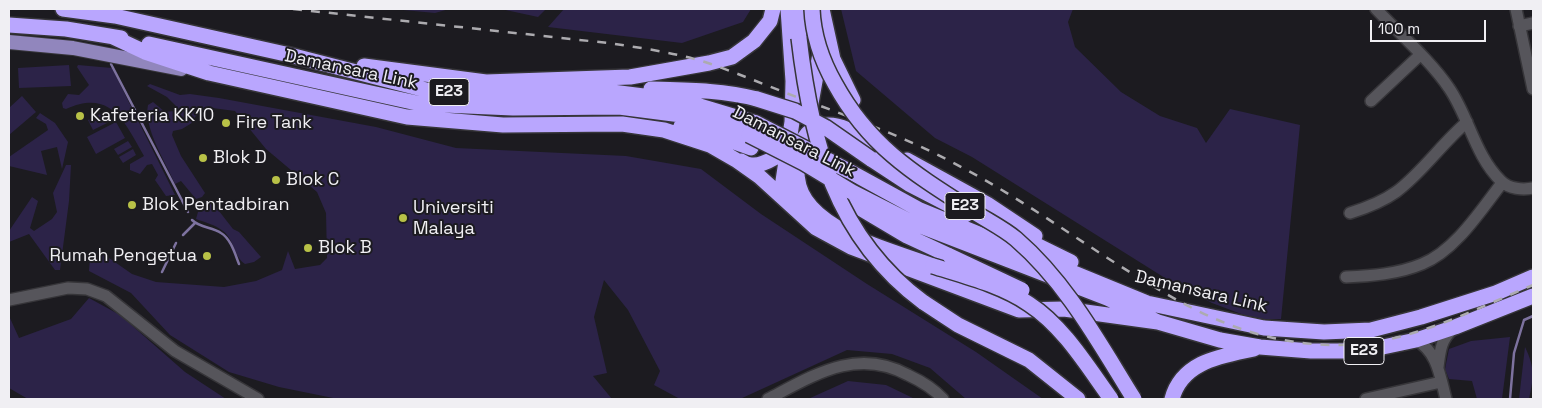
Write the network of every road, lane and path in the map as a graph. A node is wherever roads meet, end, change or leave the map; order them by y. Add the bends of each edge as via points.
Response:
1 (63, 9) edge
2 (773, 9) edge
3 (788, 9) edge
4 (799, 9) edge
5 (812, 9) edge
6 (821, 9) edge
7 (1376, 9) edge
8 (1516, 9) edge
9 (1533, 22) edge
10 (9, 25) edge
11 (1519, 26) junction
12 (114, 37) junction
13 (788, 38) junction
14 (9, 42) edge
15 (822, 43) junction
16 (290, 56) junction
17 (1420, 56) junction
18 (209, 73) junction
19 (1533, 89) edge
20 (612, 92) junction
21 (1371, 101) dead end
22 (422, 104) junction
23 (532, 118) junction
24 (1468, 122) junction
25 (488, 124) junction
26 (752, 136) junction
27 (788, 148) junction
28 (736, 160) junction
29 (1502, 183) junction
30 (1533, 188) edge
31 (1350, 213) dead end
32 (816, 228) junction
33 (1015, 238) junction
34 (1066, 260) junction
35 (1533, 270) edge
36 (1346, 277) dead end
37 (1533, 277) edge
38 (1496, 293) junction
39 (1533, 296) edge
40 (9, 300) edge
41 (1176, 309) junction
42 (1158, 322) junction
43 (1455, 327) junction
44 (1416, 340) junction
45 (1260, 347) junction
46 (1438, 367) junction
47 (1441, 382) junction
48 (1399, 395) edge
49 (258, 399) edge
50 (768, 399) edge
51 (942, 399) edge
52 (1078, 399) edge
53 (1111, 399) edge
54 (1117, 399) edge
55 (1134, 399) edge
56 (1172, 399) edge
57 (1366, 399) edge
58 (1446, 399) edge

1 - 16 highway, Damansara Link / E23 via 115,16
2 - 16 highway via 770,21 754,41 732,57 630,77 486,82
3 - 13 highway
4 - 52 highway, bridge via 804,83 825,167 839,203 882,268 923,302 958,325 1029,360
5 - 33 highway, E23, bridge via 823,58 844,100 862,126 884,150 912,171
6 - 15 highway
6 - 34 highway via 833,59 842,79 860,111 880,135 905,159 987,204
7 - 17 street
8 - 11 street
9 - 11 street
10 - 12 highway, Damansara Link / E23 via 58,28
11 - 19 street
12 - 18 highway via 145,52
12 - 22 highway, Damansara Link / E23
13 - 15 highway via 800,56 812,54
13 - 27 highway via 793,81
14 - 18 main road via 73,48
15 - 27 highway via 809,113
16 - 20 highway, Damansara Link / E23 via 430,91 509,95
17 - 21 street
17 - 24 street via 1448,86
18 - 25 highway via 407,117
20 - 26 highway, Damansara Link / E23 via 683,101
20 - 33 highway, bridge via 645,88 707,90 757,99 795,111 909,184
22 - 23 highway via 446,111
22 - 26 highway, Damansara Link / E23 via 513,108 618,106 689,116
23 - 25 highway
23 - 26 highway via 638,119 709,133
24 - 29 street via 1485,162
24 - 31 street via 1395,193
25 - 28 highway via 622,124 664,130 710,145
26 - 41 highway, Damansara Link / E23, bridge via 847,170 920,210 966,230 1147,303
26 - 42 highway, Damansara Link / E23, bridge via 913,223 1107,298
26 - 54 highway, bridge via 829,189 907,236 1015,285 1046,306 1086,351
27 - 28 highway via 753,166
27 - 32 highway via 783,181 788,197
28 - 32 highway via 760,177
29 - 30 street
29 - 36 street via 1464,232 1423,264 1382,275
32 - 42 highway via 851,247 1019,310 1064,309
33 - 55 highway, E23, bridge via 1050,272 1082,315
34 - 41 highway
34 - 53 highway, bridge via 1032,244 849,130 819,126 806,135 798,160 799,185 804,198 817,214 834,226 866,240 976,280 1029,304 1065,337
35 - 38 street
37 - 38 highway, Damansara Link / E23
38 - 41 highway, Damansara Link / E23 via 1421,317 1371,330 1347,332 1264,328
39 - 43 highway, Damansara Link / E23
40 - 49 street via 68,288 87,289 106,296 175,351
42 - 45 highway, Damansara Link / E23 via 1220,340
43 - 44 highway, Damansara Link / E23
43 - 46 street via 1444,336
44 - 45 highway, Damansara Link / E23 via 1364,351
44 - 46 street via 1431,351
45 - 56 highway via 1213,357 1197,365 1183,379
46 - 47 street
47 - 48 street
47 - 58 street
48 - 57 street
50 - 51 street via 827,370 867,362 887,365 905,373

